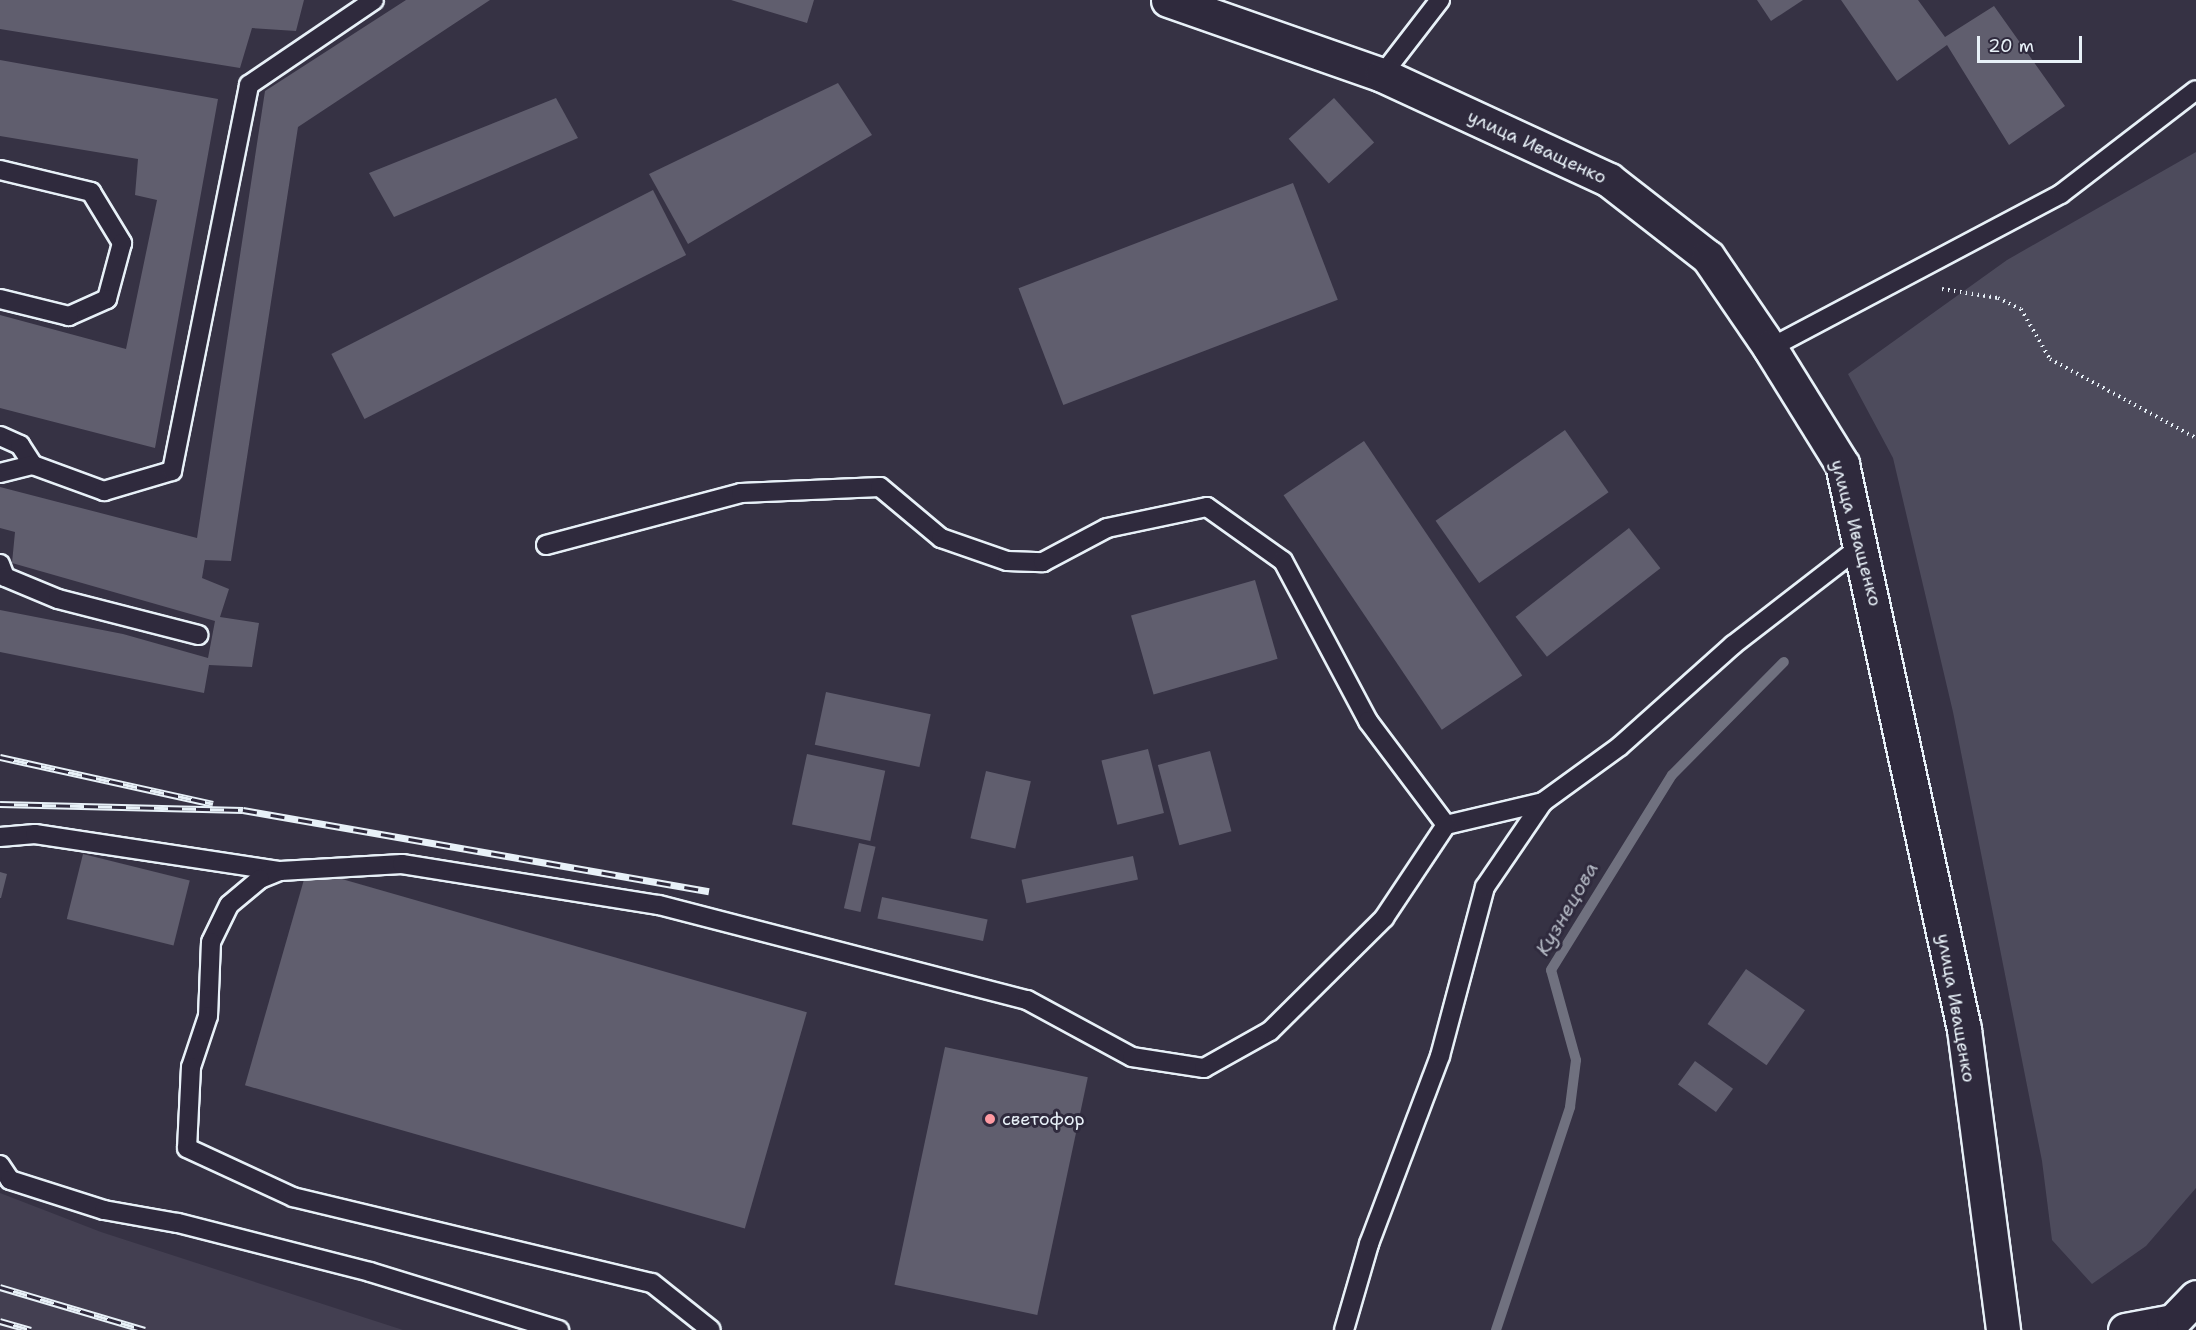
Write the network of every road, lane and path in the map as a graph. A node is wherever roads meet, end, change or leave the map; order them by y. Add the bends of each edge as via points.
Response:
1 (1168, 0) edge
2 (1440, 0) edge
3 (365, 2) edge
4 (1382, 75) junction
5 (2196, 90) edge
6 (0, 170) edge
7 (1897, 281) junction
8 (0, 299) edge
9 (1770, 348) junction
10 (0, 436) edge
11 (2196, 438) edge
12 (33, 465) junction
13 (0, 473) edge
14 (546, 545) dead end
15 (1861, 546) junction
16 (0, 564) edge
17 (198, 635) dead end
18 (1543, 802) junction
19 (1446, 825) junction
20 (0, 837) edge
21 (280, 871) junction
22 (0, 1165) edge
23 (2196, 1297) edge
24 (2185, 1323) edge
25 (559, 1330) edge
26 (711, 1330) edge
27 (1344, 1330) edge
28 (2002, 1330) edge
29 (2125, 1330) edge

1 - 4 main road, улица Иващенко
2 - 4 lane
3 - 12 lane via 249,85 172,471 104,491
4 - 9 main road, улица Иващенко via 1609,180 1708,256
5 - 7 lane via 2061,194
6 - 8 lane via 91,192 122,243 107,299 69,316
7 - 9 lane
7 - 11 path via 1998,298 2021,309 2050,359
9 - 15 main road, улица Иващенко via 1842,464
10 - 12 lane via 20,445
12 - 13 lane
14 - 19 lane via 741,493 880,487 941,538 1007,561 1043,562 1107,528 1207,507 1283,561 1368,721
15 - 18 lane via 1732,645 1620,746
15 - 28 main road, улица Иващенко via 1964,1029
16 - 17 lane via 5,577 58,599
18 - 19 lane
18 - 27 lane via 1485,887 1440,1056 1369,1244
19 - 21 lane via 1384,918 1270,1031 1204,1068 1132,1057 1027,1000 659,905 402,864
20 - 21 lane via 34,834
21 - 26 lane via 260,879 229,905 211,942 208,1016 191,1067 187,1148 293,1197 652,1283
22 - 25 lane via 10,1180 104,1210 178,1223 370,1272
23 - 24 main road
24 - 29 main road

